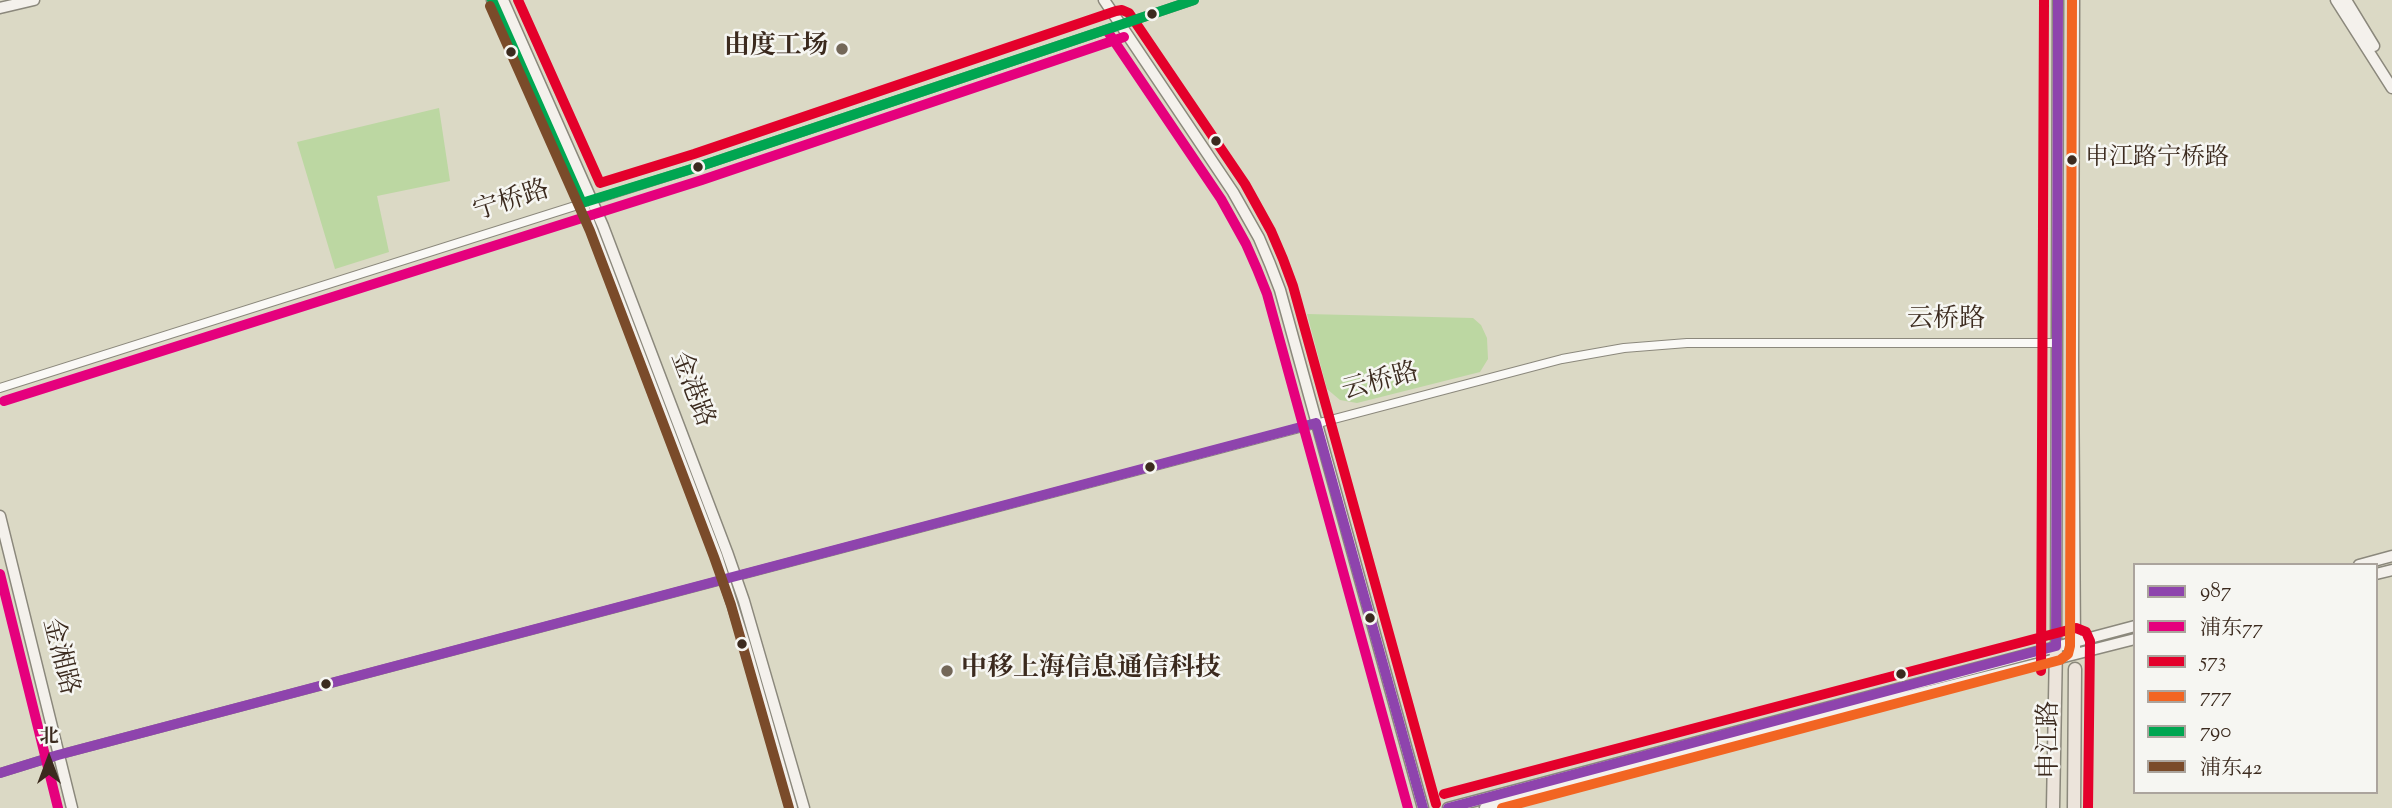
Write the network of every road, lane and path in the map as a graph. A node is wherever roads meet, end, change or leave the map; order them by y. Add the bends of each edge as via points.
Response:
1 (34, 0) edge
2 (492, 0) edge
3 (503, 0) edge
4 (1104, 0) edge
5 (1194, 0) edge
6 (2058, 0) edge
7 (2074, 0) edge
8 (2336, 0) edge
9 (2346, 0) edge
10 (0, 8) edge
11 (1120, 24) junction
12 (2392, 76) edge
13 (2392, 88) edge
14 (587, 201) junction
15 (2058, 343) junction
16 (0, 388) edge
17 (1316, 423) junction
18 (0, 516) edge
19 (2392, 556) edge
20 (2366, 563) edge
21 (731, 578) junction
22 (2133, 627) edge
23 (2133, 640) edge
24 (2076, 642) junction
25 (2055, 653) junction
26 (2075, 655) junction
27 (2075, 669) joint
28 (58, 755) junction
29 (0, 773) edge
30 (72, 808) edge
31 (792, 808) edge
32 (804, 808) edge
33 (1423, 808) edge
34 (1448, 808) edge
35 (1485, 808) edge
36 (2053, 808) edge
37 (2074, 808) edge

1 - 10 street
2 - 14 street, 金港路
3 - 14 street, 金港路
4 - 11 street
5 - 11 street, 宁桥路
6 - 15 street, 申江路
7 - 24 street, 申江路
8 - 13 street
9 - 12 street
11 - 14 street, 宁桥路
11 - 17 street via 1233,192 1259,239 1280,290
14 - 16 street, 宁桥路
14 - 21 street, 金港路
15 - 17 street, 云桥路 via 1645,345 1562,359
15 - 25 street, 申江路
17 - 21 street, 云桥路
17 - 33 street
18 - 28 street, 金湘路
19 - 20 street
21 - 28 street, 云桥路
21 - 31 street, 金港路
21 - 32 street, 金港路
22 - 24 street
23 - 26 street
24 - 25 street
24 - 26 street, 申江路
25 - 26 street
25 - 34 street
25 - 35 street
25 - 36 main road, 申江路
26 - 27 street, 申江路
27 - 37 main road, 申江路
28 - 29 street, 云桥路
28 - 30 street, 金湘路

